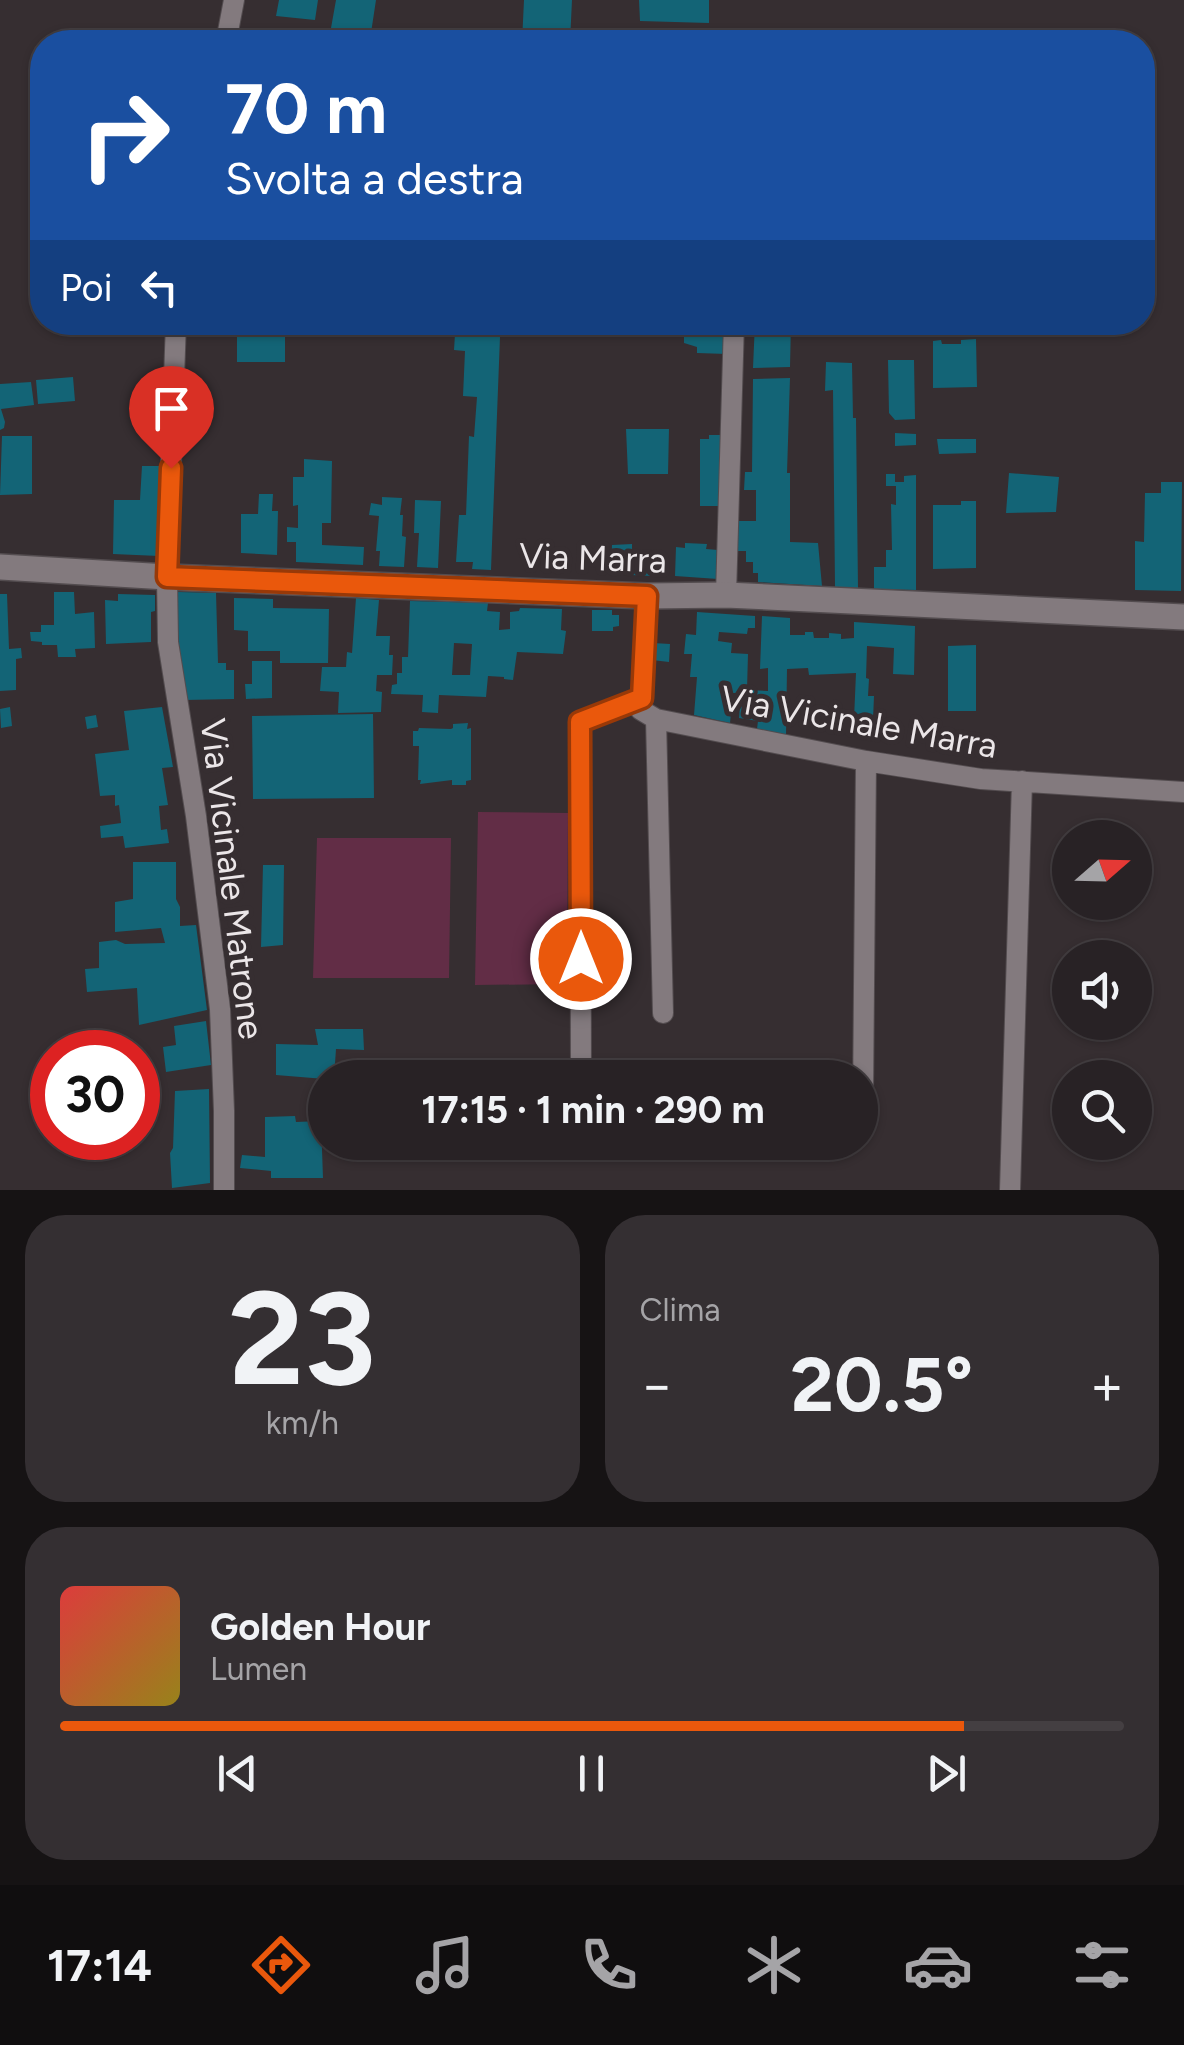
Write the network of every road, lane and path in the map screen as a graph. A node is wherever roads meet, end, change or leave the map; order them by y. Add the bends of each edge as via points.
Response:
1 (234, 0) edge
2 (228, 30) edge
3 (176, 335) edge
4 (734, 335) edge
5 (0, 567) edge
6 (167, 577) junction
7 (726, 595) junction
8 (647, 596) junction
9 (1184, 617) edge
10 (642, 698) junction
11 (656, 719) junction
12 (866, 761) junction
13 (1022, 782) junction
14 (1184, 792) edge
15 (664, 1012) dead end
16 (582, 1060) edge
17 (863, 1060) edge
18 (224, 1190) edge
19 (1010, 1190) edge

1 - 2 street
3 - 6 street, Via Vicinale Matrone
4 - 7 street
5 - 6 main road, Via Marra
6 - 8 main road, Via Marra
6 - 18 street, Via Vicinale Matrone via 168,642 220,1009
7 - 8 main road, Via Marra
7 - 9 main road, Via Marra
8 - 10 street
10 - 11 street via 641,710
10 - 16 street via 580,722
11 - 12 street, Via Vicinale Marra
11 - 15 street
12 - 13 street, Via Vicinale Marra
12 - 17 street
13 - 14 street, Via Vicinale Marra
13 - 19 street

